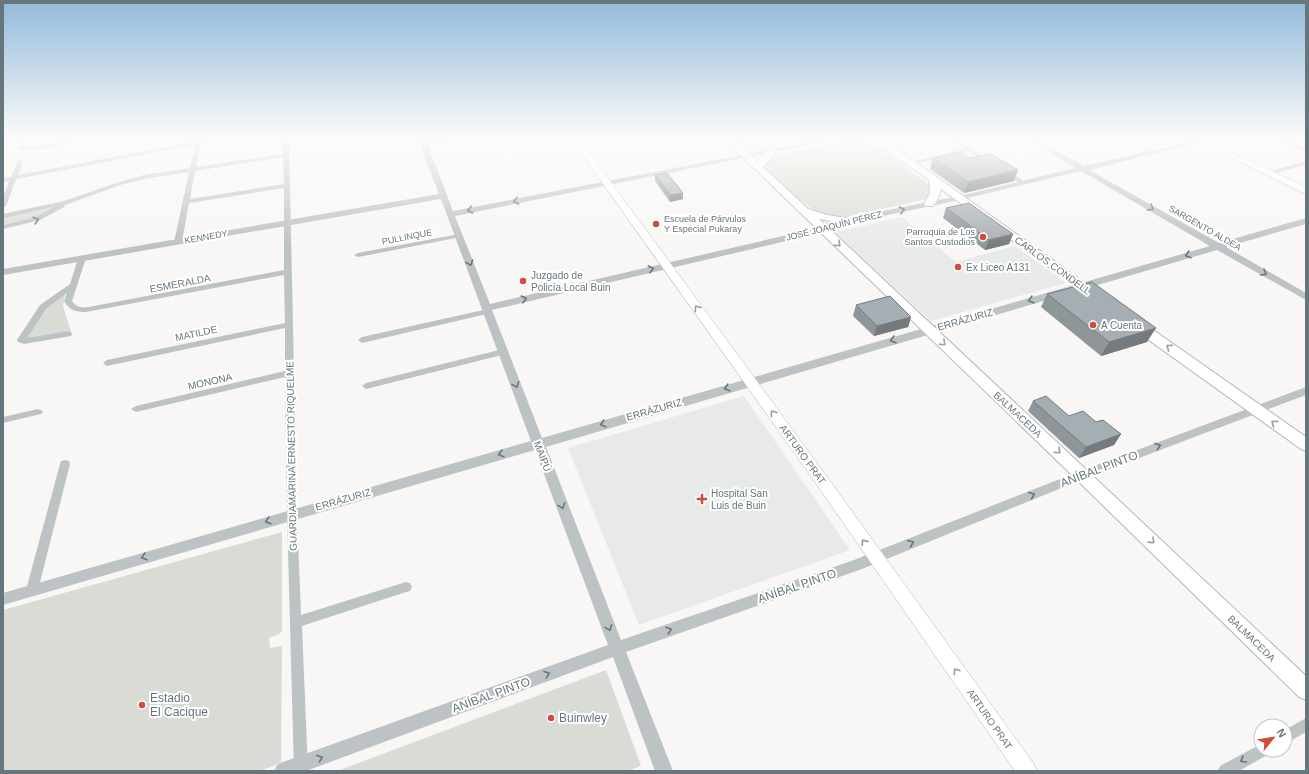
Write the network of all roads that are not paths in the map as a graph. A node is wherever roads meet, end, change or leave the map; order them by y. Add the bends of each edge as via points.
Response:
1 (23, 176) edge
2 (158, 176) edge
3 (191, 176) edge
4 (286, 176) edge
5 (436, 176) edge
6 (601, 176) edge
7 (646, 176) edge
8 (767, 176) edge
9 (929, 176) edge
10 (1012, 176) edge
11 (1047, 176) edge
12 (1096, 176) edge
13 (1276, 176) edge
14 (1286, 176) edge
15 (13, 178) junction
16 (3, 180) edge
17 (934, 180) junction
18 (1022, 182) junction
19 (607, 184) junction
20 (286, 186) junction
21 (1306, 186) edge
22 (1306, 191) edge
23 (959, 198) junction
24 (186, 202) junction
25 (66, 203) junction
26 (929, 204) junction
27 (447, 205) junction
28 (3, 206) edge
29 (804, 211) junction
30 (3, 216) edge
31 (850, 221) junction
32 (1306, 221) edge
33 (287, 223) junction
34 (3, 227) edge
35 (822, 228) junction
36 (459, 236) junction
37 (178, 242) junction
38 (1218, 246) junction
39 (358, 255) dead end
40 (82, 258) junction
41 (666, 266) junction
42 (3, 272) edge
43 (288, 272) junction
44 (73, 285) junction
45 (1082, 285) junction
46 (1306, 297) edge
47 (1106, 302) edge
48 (487, 309) junction
49 (1125, 316) edge
50 (289, 325) junction
51 (928, 330) junction
52 (68, 334) dead end
53 (362, 340) dead end
54 (503, 352) junction
55 (107, 363) dead end
56 (289, 374) junction
57 (751, 381) junction
58 (366, 386) dead end
59 (1306, 391) edge
60 (136, 409) dead end
61 (1256, 410) junction
62 (38, 412) dead end
63 (3, 420) edge
64 (538, 443) junction
65 (1306, 445) edge
66 (65, 464) dead end
67 (1082, 475) junction
68 (292, 514) junction
69 (875, 557) junction
70 (406, 587) dead end
71 (32, 590) junction
72 (3, 599) edge
73 (296, 622) junction
74 (617, 649) junction
75 (1306, 690) edge
76 (1306, 725) edge
77 (1293, 732) edge
78 (1253, 755) edge
79 (301, 768) edge
80 (283, 771) edge
81 (664, 771) edge
82 (1027, 771) edge
83 (1225, 771) edge

1 - 15 street
2 - 25 street via 131,181
3 - 24 street
4 - 20 street, GUARDIAMARINA ERNESTO RIQUELME
5 - 27 street, MAIPÚ
6 - 19 main road, ARTURO PRAT
7 - 19 street, KENNEDY
8 - 29 main road, BALMACEDA
9 - 17 main road, CARLOS CONDELL
10 - 18 street
11 - 18 street, JOSÉ JOAQUÍN PÉREZ
12 -> 38 street, SARGENTO ALDEA
13 - 22 main road
14 - 21 main road
15 - 16 street
15 - 28 street
17 - 23 main road, CARLOS CONDELL
17 - 26 main road via 935,197
18 - 23 street, JOSÉ JOAQUÍN PÉREZ
19 -> 27 street, KENNEDY
19 - 41 main road, ARTURO PRAT
20 - 24 street
20 - 33 street, GUARDIAMARINA ERNESTO RIQUELME
23 - 26 street, JOSÉ JOAQUÍN PÉREZ
23 - 45 main road, CARLOS CONDELL
24 - 37 street
25 - 30 street
34 -> 25 street via 38,220
31 -> 26 street, JOSÉ JOAQUÍN PÉREZ
27 - 33 street, KENNEDY via 410,202
27 - 36 street, MAIPÚ
29 - 31 main road via 826,218
29 - 35 main road, BALMACEDA
31 - 35 street, JOSÉ JOAQUÍN PÉREZ
32 - 38 street, ERRÁZURIZ
33 - 37 street, KENNEDY
33 - 43 street, GUARDIAMARINA ERNESTO RIQUELME
35 - 41 street, JOSÉ JOAQUÍN PÉREZ
35 -> 51 main road, BALMACEDA
36 - 39 street, PULLINQUE
36 -> 48 street, MAIPÚ
37 - 40 street, KENNEDY
38 -> 45 street, ERRÁZURIZ
38 -> 46 street, SARGENTO ALDEA
40 - 42 street, KENNEDY
40 - 44 street
48 -> 41 street, JOSÉ JOAQUÍN PÉREZ
57 -> 41 main road, ARTURO PRAT
43 - 44 street, ESMERALDA via 98,308 75,308 69,304
43 - 50 street, GUARDIAMARINA ERNESTO RIQUELME
44 - 52 street via 43,307 21,340
45 - 47 main road, CARLOS CONDELL
45 -> 51 street, ERRÁZURIZ
48 - 53 street
48 - 54 street, MAIPÚ
61 -> 49 main road
50 - 55 street, MATILDE
50 - 56 street, GUARDIAMARINA ERNESTO RIQUELME
51 -> 57 street, ERRÁZURIZ
51 -> 67 main road, BALMACEDA
54 - 58 street
54 -> 64 street, MAIPÚ
56 - 60 street, MONONA
56 - 68 street, GUARDIAMARINA ERNESTO RIQUELME
57 -> 64 street, ERRÁZURIZ
69 -> 57 main road, ARTURO PRAT
59 - 61 street, ANÍBAL PINTO
65 -> 61 main road
67 -> 61 street, ANÍBAL PINTO
62 - 63 street
64 -> 68 street, ERRÁZURIZ
64 -> 74 street, MAIPÚ
66 - 71 street
69 -> 67 street, ANÍBAL PINTO
67 -> 75 main road, BALMACEDA
68 -> 71 street, ERRÁZURIZ
68 - 73 street, GUARDIAMARINA ERNESTO RIQUELME
74 -> 69 street, ANÍBAL PINTO
82 -> 69 main road, ARTURO PRAT
70 - 73 street
71 - 72 street, ERRÁZURIZ
73 - 79 street, GUARDIAMARINA ERNESTO RIQUELME
79 -> 74 street, ANÍBAL PINTO
74 - 81 street, MAIPÚ
76 - 77 street
78 -> 83 street
79 - 80 street, ANÍBAL PINTO

